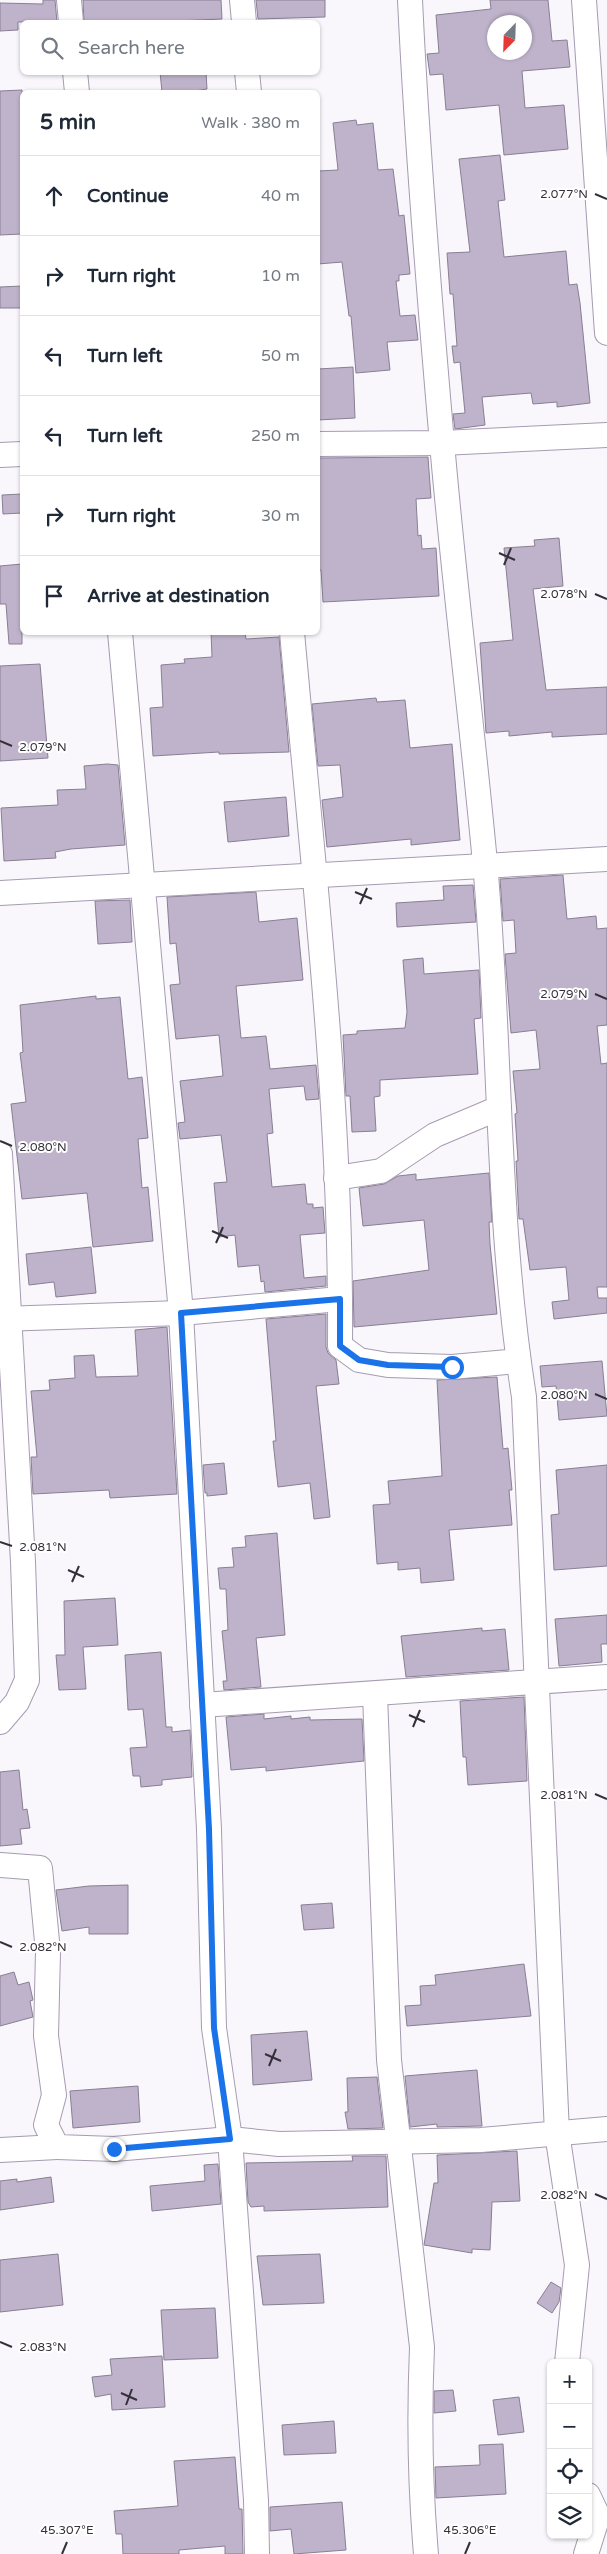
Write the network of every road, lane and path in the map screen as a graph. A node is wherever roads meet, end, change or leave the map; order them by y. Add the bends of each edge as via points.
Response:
1 (69, 0) edge
2 (242, 0) edge
3 (410, 0) edge
4 (584, 0) edge
5 (71, 20) edge
6 (244, 20) edge
7 (75, 75) edge
8 (247, 75) edge
9 (77, 90) edge
10 (248, 90) edge
11 (607, 333) edge
12 (607, 435) edge
13 (320, 444) edge
14 (442, 444) junction
15 (20, 454) edge
16 (0, 456) edge
17 (120, 635) edge
18 (292, 635) edge
19 (607, 859) edge
20 (485, 866) junction
21 (314, 876) junction
22 (142, 886) junction
23 (0, 893) edge
24 (499, 1108) junction
25 (0, 1154) edge
26 (336, 1178) junction
27 (340, 1299) junction
28 (181, 1313) junction
29 (6, 1319) edge
30 (518, 1361) junction
31 (607, 1677) edge
32 (536, 1680) junction
33 (375, 1695) junction
34 (202, 1705) junction
35 (0, 1722) edge
36 (0, 1865) edge
37 (607, 2129) edge
38 (557, 2133) junction
39 (230, 2139) junction
40 (400, 2142) junction
41 (57, 2147) junction
42 (0, 2150) edge
43 (567, 2359) edge
44 (592, 2503) edge
45 (592, 2535) edge
46 (591, 2539) edge
47 (257, 2554) edge
48 (426, 2554) edge
49 (586, 2554) edge

1 - 5 street
2 - 6 street
3 - 14 street via 415,108
4 - 11 street
7 - 9 street
8 - 10 street
12 - 14 street
13 - 14 street
14 - 20 street
15 - 16 street
17 - 22 street
18 - 21 street
19 - 20 street
20 - 21 street
20 - 24 street
21 - 22 street
21 - 26 street
22 - 23 street
22 - 28 street
24 - 26 street via 435,1135 381,1172
24 - 30 street
25 - 29 street
26 - 27 street
27 - 28 street
27 - 30 street via 340,1346 359,1360 388,1365 452,1367
28 - 29 street
28 - 34 street
29 - 35 street via 27,1680 17,1702
30 - 32 street via 524,1397
31 - 32 street
32 - 33 street
32 - 38 street
33 - 34 street
33 - 40 street via 389,2060
34 - 39 street via 214,2028
36 - 41 street via 40,1868 48,1952 46,2036 54,2095 46,2125
37 - 38 street
38 - 40 street via 481,2140
38 - 43 street via 576,2265
39 - 40 street via 279,2144
39 - 41 street via 114,2149
39 - 47 street via 256,2500
40 - 48 street via 422,2347 420,2485
41 - 42 street
44 - 45 street via 598,2516
46 - 49 street

